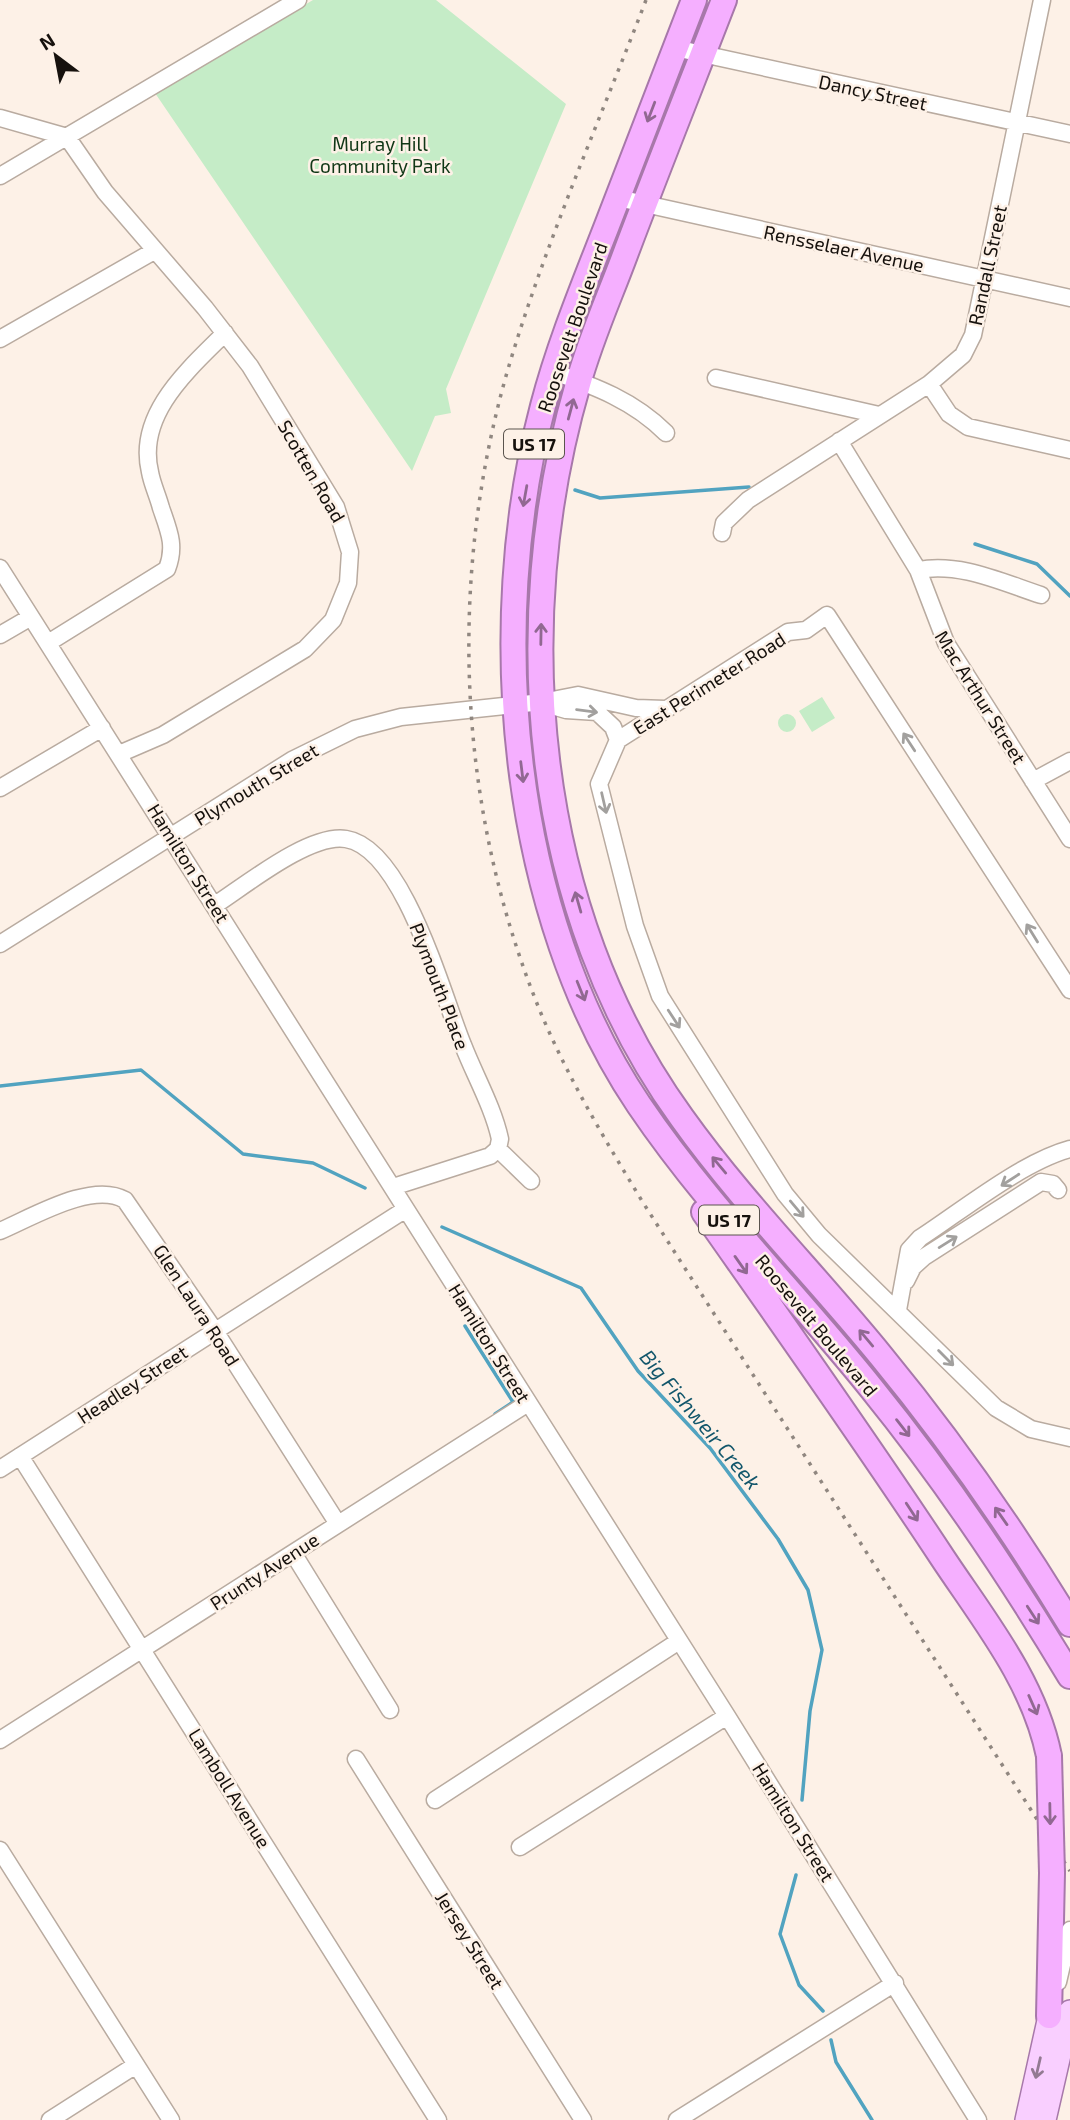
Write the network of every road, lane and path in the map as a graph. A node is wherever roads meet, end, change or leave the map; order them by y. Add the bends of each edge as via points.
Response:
1 (298, 0) edge
2 (694, 0) edge
3 (724, 0) edge
4 (1042, 0) edge
5 (675, 48) junction
6 (703, 54) junction
7 (0, 118) edge
8 (1016, 123) junction
9 (1070, 134) edge
10 (67, 137) junction
11 (0, 176) edge
12 (618, 198) junction
13 (644, 205) junction
14 (154, 251) junction
15 (985, 279) junction
16 (1070, 298) edge
17 (225, 333) junction
18 (0, 339) edge
19 (553, 372) junction
20 (716, 378) dead end
21 (579, 380) junction
22 (929, 384) junction
23 (879, 415) junction
24 (666, 433) dead end
25 (839, 441) junction
26 (1070, 450) edge
27 (722, 533) dead end
28 (0, 568) edge
29 (918, 570) junction
30 (1041, 595) dead end
31 (31, 617) junction
32 (0, 635) edge
33 (48, 643) junction
34 (542, 702) junction
35 (515, 704) junction
36 (665, 709) junction
37 (102, 728) junction
38 (618, 740) junction
39 (120, 754) junction
40 (1070, 761) edge
41 (1033, 781) junction
42 (0, 788) edge
43 (172, 836) junction
44 (1070, 839) edge
45 (215, 905) junction
46 (0, 944) edge
47 (1070, 990) edge
48 (638, 1104) junction
49 (498, 1149) junction
50 (1070, 1149) edge
51 (531, 1181) dead end
52 (393, 1187) junction
53 (1058, 1190) dead end
54 (406, 1209) junction
55 (0, 1231) edge
56 (902, 1289) junction
57 (898, 1310) junction
58 (215, 1331) junction
59 (528, 1403) junction
60 (1070, 1438) edge
61 (20, 1456) junction
62 (0, 1469) edge
63 (338, 1524) junction
64 (293, 1553) junction
65 (1032, 1565) junction
66 (1070, 1597) edge
67 (1070, 1624) edge
68 (679, 1641) junction
69 (142, 1649) junction
70 (1070, 1676) edge
71 (390, 1710) dead end
72 (727, 1716) junction
73 (0, 1740) edge
74 (356, 1759) dead end
75 (435, 1800) dead end
76 (520, 1847) dead end
77 (0, 1850) edge
78 (1070, 1930) edge
79 (895, 1983) junction
80 (1060, 2013) edge
81 (136, 2065) junction
82 (50, 2120) edge
83 (171, 2120) edge
84 (438, 2120) edge
85 (583, 2120) edge
86 (677, 2120) edge
87 (978, 2120) edge
88 (1026, 2120) edge
89 (1045, 2120) edge

1 - 10 street
2 - 5 highway, Roosevelt Boulevard / US 17
3 - 6 highway, Roosevelt Boulevard / US 17
4 - 8 street, Randall Street
5 - 6 street, Dancy Street
5 -> 12 highway, Roosevelt Boulevard / US 17
6 - 8 street, Dancy Street
6 - 13 highway, Roosevelt Boulevard / US 17
7 - 10 street
8 - 9 street, Dancy Street
8 - 15 street, Randall Street
10 - 11 street
10 - 14 street, Scotten Road
12 - 13 street, Rensselaer Avenue
12 - 19 highway, Roosevelt Boulevard / US 17
13 - 15 street, Rensselaer Avenue
13 - 21 highway, Roosevelt Boulevard / US 17
14 - 17 street, Scotten Road
14 - 18 street
15 - 16 street, Rensselaer Avenue
15 - 22 street, Randall Street via 973,335 963,355
17 - 33 street via 173,388 154,421 149,470 173,541 167,569
17 - 39 street, Scotten Road via 336,507 348,543 348,583 333,620 305,649 163,735
19 - 21 street
19 -> 35 highway, Roosevelt Boulevard / US 17 via 520,519 514,600
20 - 23 street
21 - 24 street via 612,393 653,419
34 -> 21 highway, Roosevelt Boulevard / US 17 via 545,555 559,462
22 - 23 street, Randall Street
22 - 26 street via 949,414 968,427
23 - 25 street, Randall Street
25 - 27 street, Randall Street via 748,500 724,523
25 - 29 street, Mac Arthur Street
28 - 31 street, Hamilton Street
29 - 30 street via 958,569
29 - 41 street, Mac Arthur Street via 946,643
31 - 32 street
31 - 33 street, Hamilton Street
33 - 37 street, Hamilton Street
34 - 35 street, Plymouth Street
34 - 36 street via 578,695 636,708
34 -> 38 street via 566,710 597,712 613,727
65 -> 34 highway, Roosevelt Boulevard / US 17 via 914,1396 703,1146 642,1055 614,999 578,903 559,830
35 - 43 street, Plymouth Street via 401,717 355,729 292,760
35 -> 48 highway, Roosevelt Boulevard / US 17 via 526,806 559,932 603,1041
36 - 38 street, East Perimeter Road
47 -> 36 street, East Perimeter Road via 827,615 806,630 788,632
37 - 39 street, Hamilton Street
37 - 42 street
38 -> 57 street, East Perimeter Road via 599,784 635,926 660,996 785,1194 820,1235
39 - 43 street, Hamilton Street
40 - 41 street
41 - 44 street, Mac Arthur Street
43 - 45 street, Hamilton Street
43 - 46 street, Plymouth Street
45 - 49 street, Plymouth Place via 319,842 345,839 370,850 407,902 427,945 497,1126
45 - 52 street, Hamilton Street
48 -> 70 highway, Roosevelt Boulevard / US 17 via 695,1180 911,1438 986,1543
48 -> 80 highway, bridge via 696,1202 896,1487 1017,1671 1045,1734 1049,1756
49 - 51 street
49 - 52 street via 490,1156
50 -> 56 street via 1051,1154 920,1238 909,1250
52 - 54 street, Hamilton Street
56 -> 53 street via 924,1257 1041,1182 1054,1184
54 - 58 street, Headley Street
54 - 59 street, Hamilton Street
55 - 58 street, Glen Laura Road via 90,1194 118,1196 136,1212
56 - 57 street
57 -> 60 street, East Perimeter Road via 996,1408 1031,1429
58 - 61 street, Headley Street
58 - 63 street, Glen Laura Road
59 - 63 street, Prunty Avenue
59 - 68 street, Hamilton Street
61 - 62 street, Headley Street
61 - 69 street, Lamboll Avenue
63 - 64 street, Prunty Avenue
64 - 69 street, Prunty Avenue
64 - 71 street
65 - 66 highway
65 - 67 highway, Roosevelt Boulevard / US 17
68 - 72 street, Hamilton Street
68 - 75 street
69 - 73 street, Prunty Avenue
69 - 84 street, Lamboll Avenue
72 - 76 street
72 - 79 street, Hamilton Street
74 - 85 street, Jersey Street
77 - 81 street
78 - 80 street
79 - 86 street
79 - 87 street, Hamilton Street
80 -> 88 main road
80 - 89 main road
81 - 82 street
81 - 83 street

